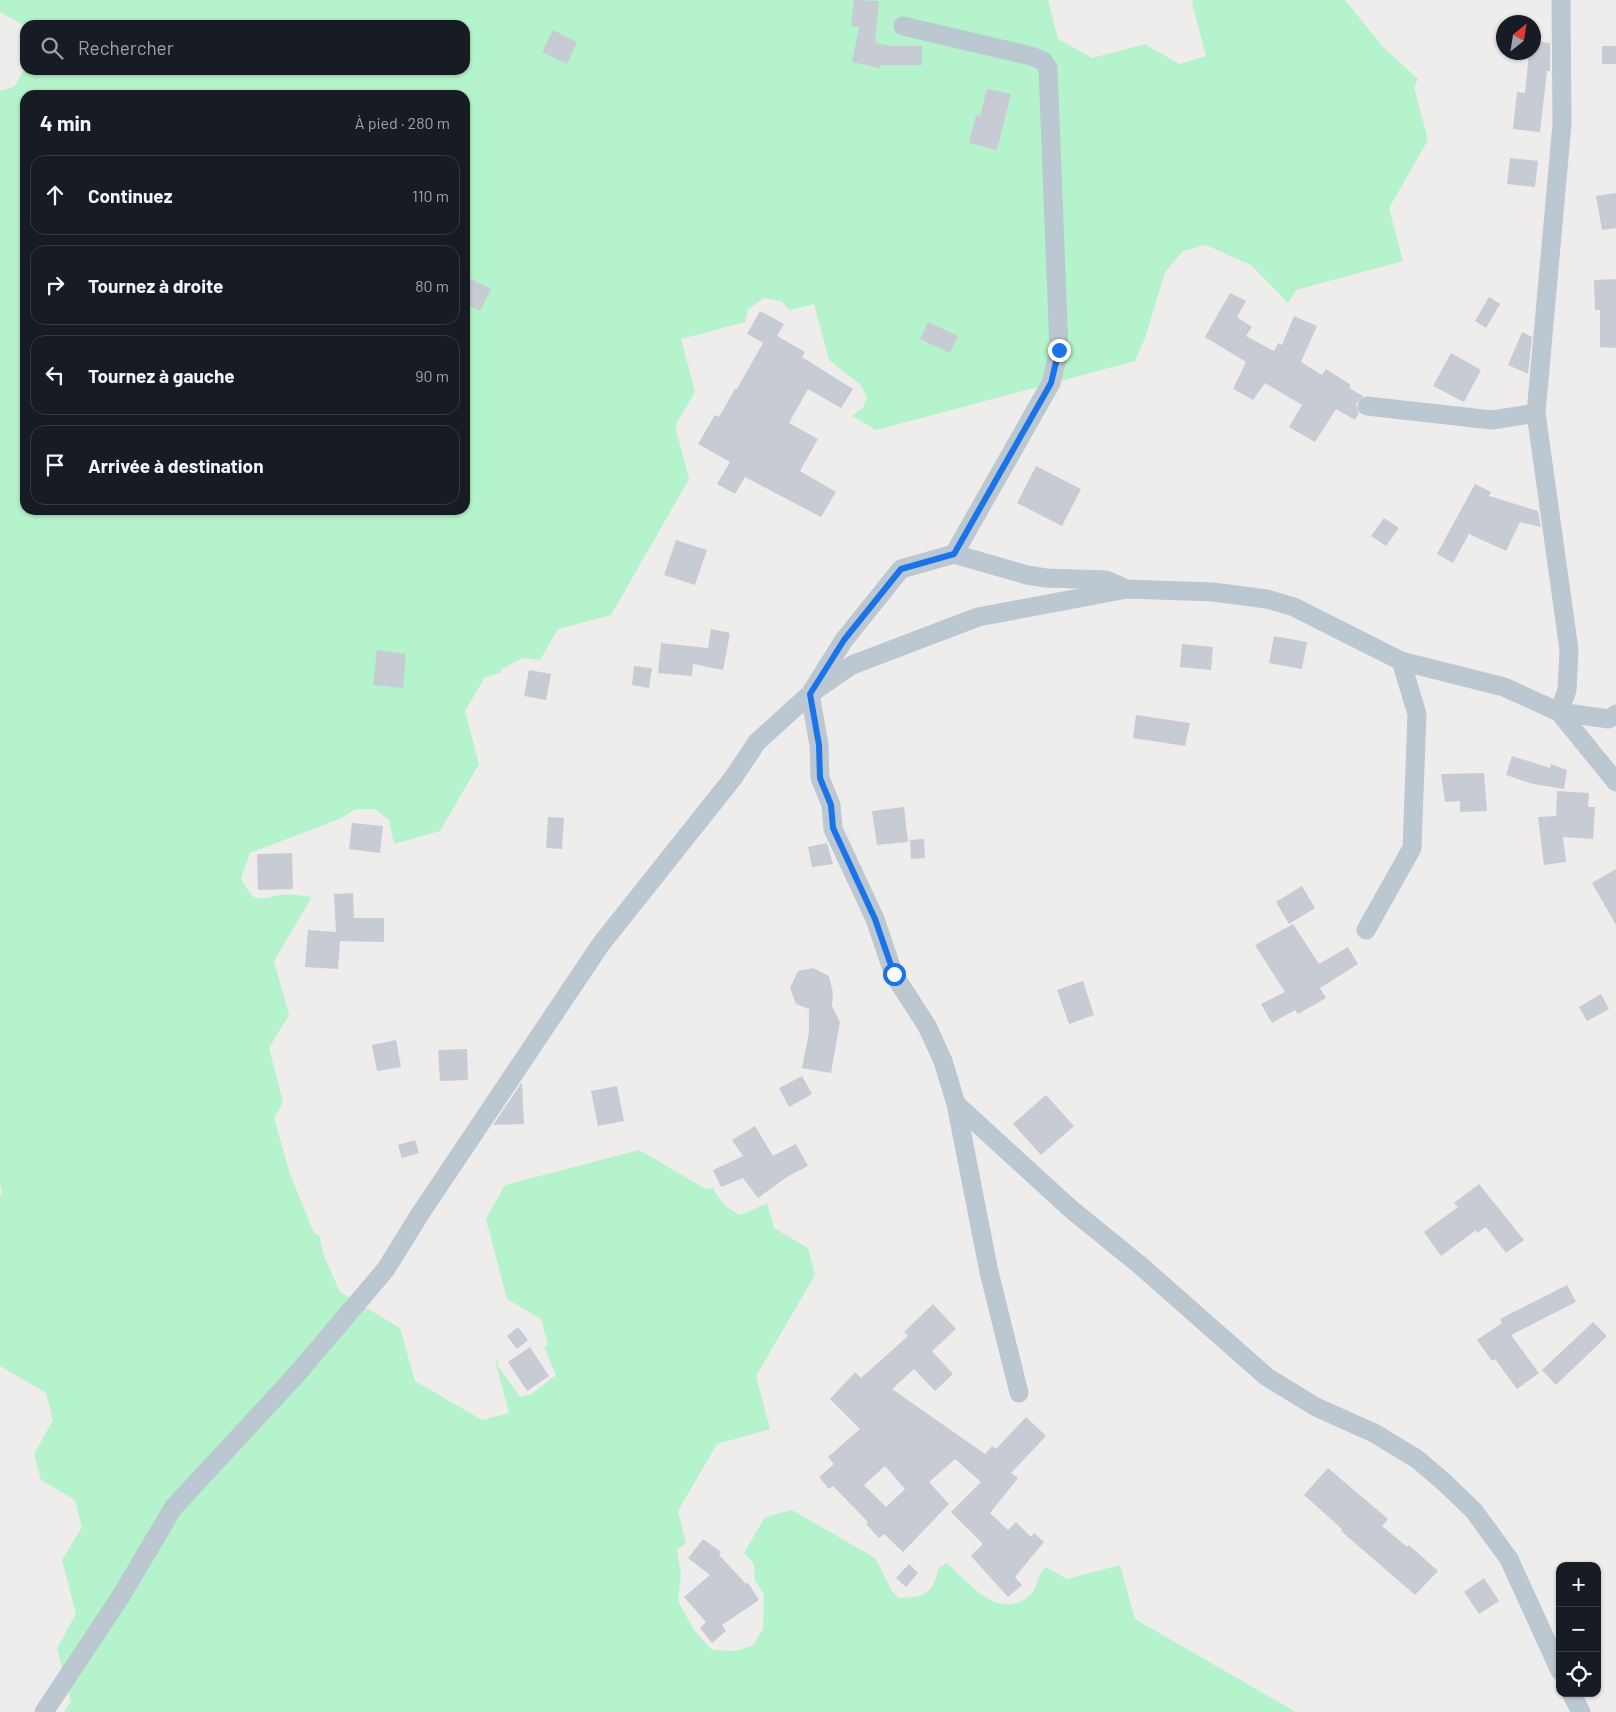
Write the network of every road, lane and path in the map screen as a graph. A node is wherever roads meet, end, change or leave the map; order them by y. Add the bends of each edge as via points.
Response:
1 (1561, 0) edge
2 (903, 26) dead end
3 (1367, 406) dead end
4 (1536, 414) junction
5 (954, 554) junction
6 (1127, 589) junction
7 (1402, 661) junction
8 (810, 694) junction
9 (1560, 712) junction
10 (1616, 714) edge
11 (1616, 782) edge
12 (1366, 930) dead end
13 (956, 1104) junction
14 (1019, 1393) dead end
15 (1556, 1662) edge
16 (1573, 1697) edge
17 (44, 1712) edge
18 (1581, 1712) edge

1 - 4 street via 1562,124
2 - 5 street via 1031,56 1043,61 1048,68 1059,350 1051,383
3 - 4 street via 1492,420
4 - 9 street via 1569,650 1567,690
5 - 6 street via 1027,575 1106,580
5 - 8 street via 901,569 844,640
6 - 7 street via 1213,592 1267,599 1294,608
6 - 8 street via 966,621 852,666
7 - 9 street via 1504,687
7 - 12 street via 1417,714 1412,848
8 - 13 street via 819,745 820,778 831,805 833,828 875,919 894,974 927,1026 944,1061
8 - 17 street via 757,742 601,944 386,1269 296,1375 174,1508 121,1596
9 - 10 street via 1609,719
9 - 11 street
13 - 14 street via 989,1272
13 - 15 street via 1072,1210 1267,1377 1316,1407 1374,1433 1417,1460 1445,1483 1474,1511 1509,1560
16 - 18 street

